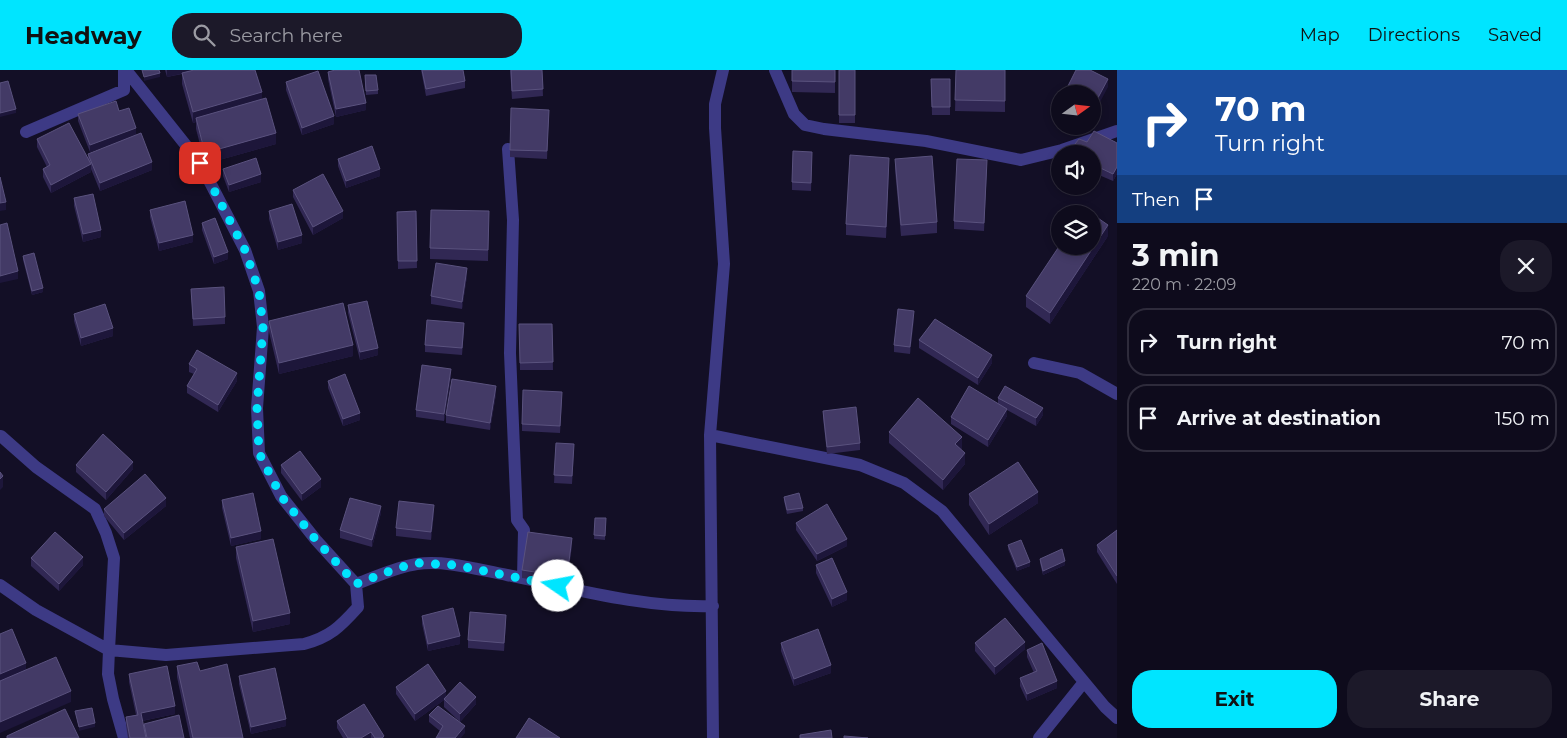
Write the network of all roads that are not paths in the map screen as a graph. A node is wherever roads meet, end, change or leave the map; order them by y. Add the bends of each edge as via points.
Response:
1 (125, 70) edge
2 (723, 70) edge
3 (775, 70) edge
4 (1117, 131) edge
5 (26, 132) dead end
6 (508, 149) edge
7 (1034, 363) dead end
8 (1117, 394) edge
9 (710, 435) junction
10 (1, 436) edge
11 (523, 578) junction
12 (356, 584) junction
13 (0, 586) edge
14 (713, 606) junction
15 (109, 650) junction
16 (1084, 682) junction
17 (1117, 718) edge
18 (124, 738) edge
19 (713, 738) edge
20 (1039, 738) edge

1 - 5 street via 124,90
1 - 12 street via 200,163 245,250 259,291 263,327 257,408 259,453 281,496
2 - 9 street via 715,104 715,128 724,264
3 - 4 street via 794,114 805,125 824,129 926,141 1021,160
6 - 11 street via 513,220 510,353 517,520 524,530
7 - 8 street via 1080,373
9 - 14 street
9 - 16 street via 860,465 904,483 942,510
10 - 15 street via 36,467 95,509 114,558
11 - 12 street via 455,565 418,563
11 - 14 street via 645,603
12 - 15 street via 358,607 342,626 321,639 304,644 166,655
13 - 15 street
14 - 19 street
15 - 18 street via 108,674
16 - 17 street
16 - 20 street

